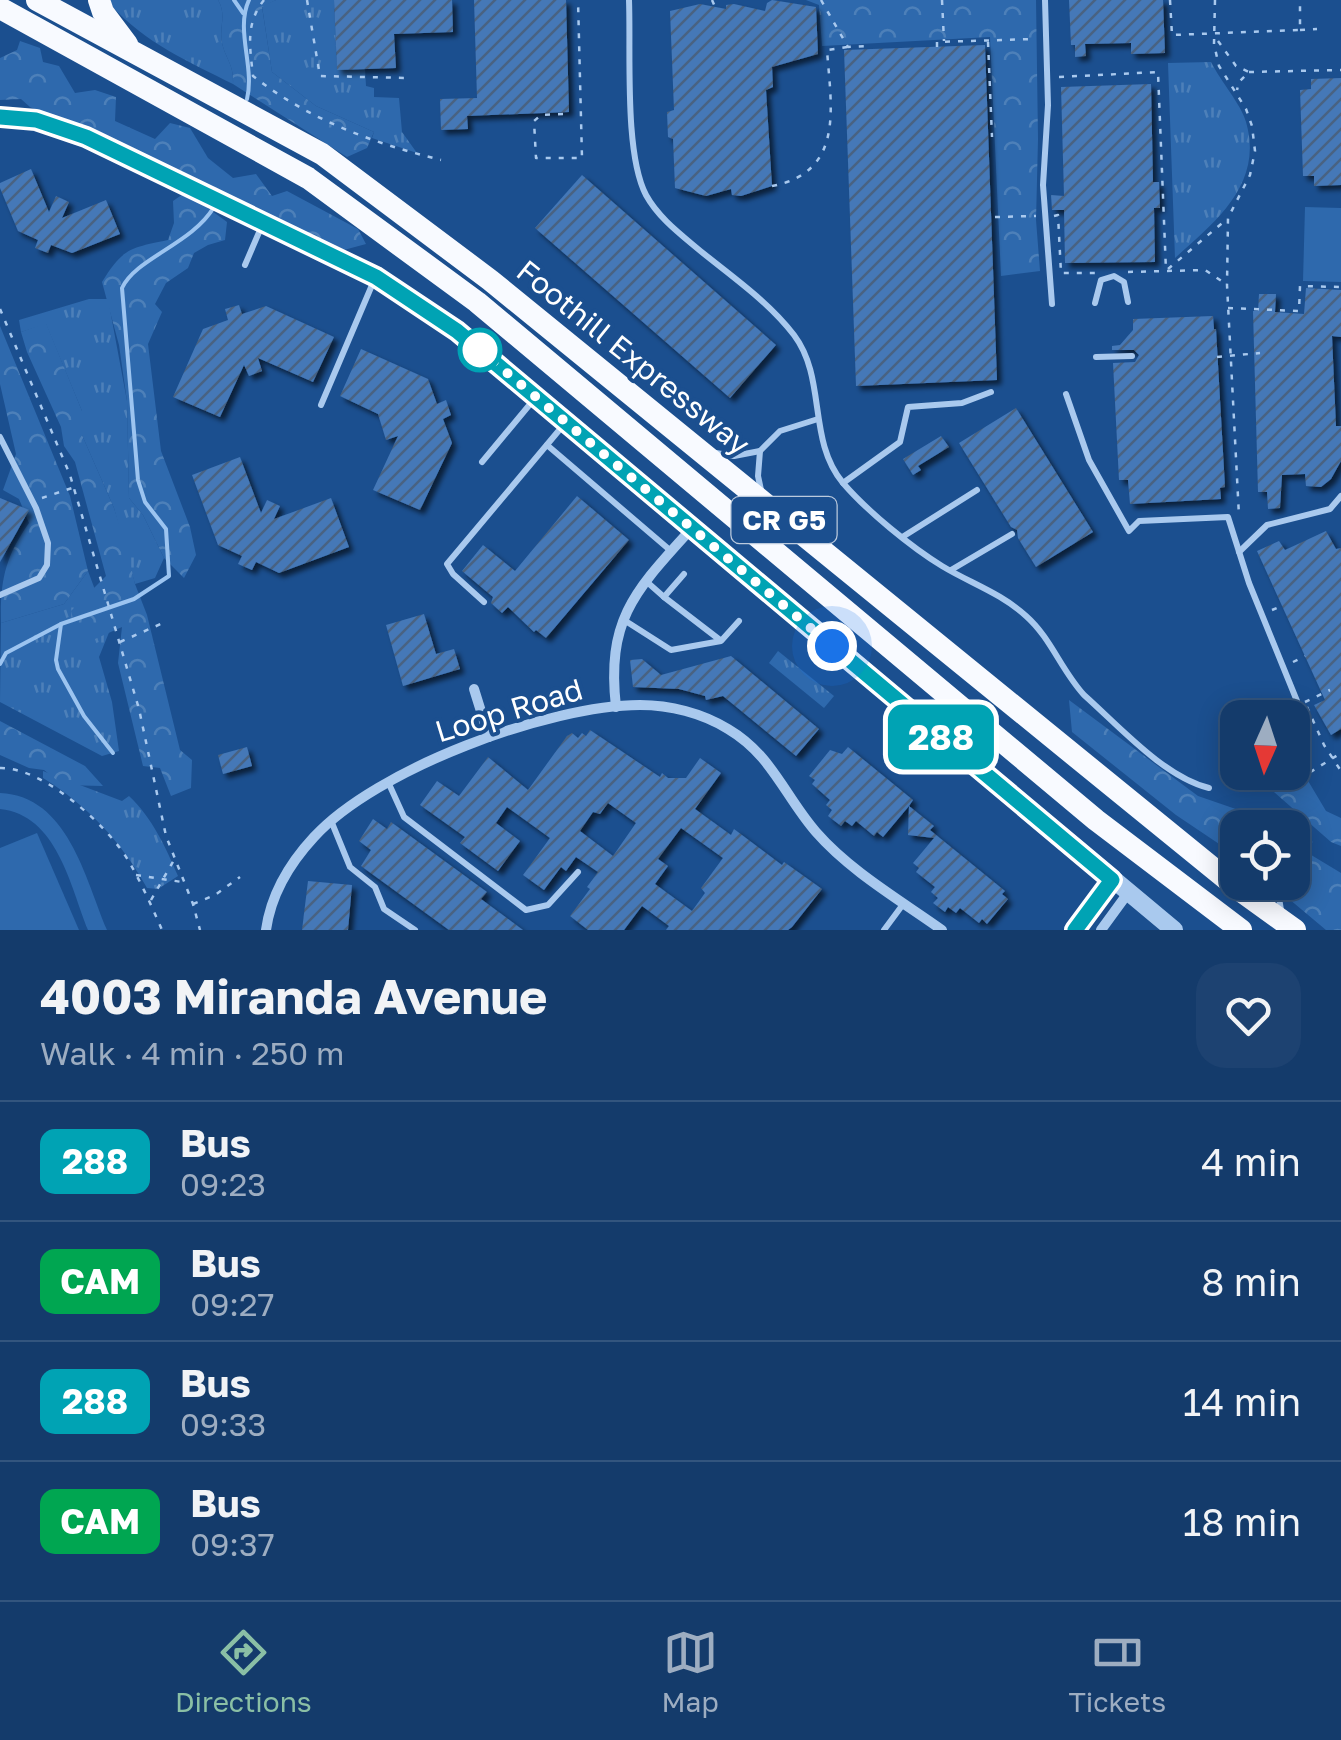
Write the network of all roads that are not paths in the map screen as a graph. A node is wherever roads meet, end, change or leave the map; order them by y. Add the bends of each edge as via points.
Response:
1 (37, 0) edge
2 (99, 0) edge
3 (629, 0) edge
4 (1046, 0) edge
5 (0, 8) edge
6 (0, 23) edge
7 (32, 27) junction
8 (132, 51) junction
9 (0, 117) edge
10 (264, 222) junction
11 (245, 264) dead end
12 (376, 277) junction
13 (1128, 302) dead end
14 (1095, 303) dead end
15 (1052, 304) dead end
16 (1096, 356) dead end
17 (1132, 356) dead end
18 (991, 392) dead end
19 (1066, 394) dead end
20 (537, 396) junction
21 (321, 405) dead end
22 (818, 419) junction
23 (567, 421) junction
24 (0, 436) edge
25 (547, 445) junction
26 (695, 449) junction
27 (760, 451) junction
28 (482, 462) dead end
29 (842, 483) junction
30 (977, 490) dead end
31 (1341, 496) edge
32 (764, 505) junction
33 (692, 528) junction
34 (1012, 534) dead end
35 (904, 536) junction
36 (671, 552) junction
37 (1238, 552) junction
38 (950, 570) junction
39 (684, 574) dead end
40 (646, 581) junction
41 (0, 594) edge
42 (664, 597) junction
43 (484, 602) dead end
44 (622, 619) junction
45 (739, 621) dead end
46 (721, 641) junction
47 (474, 689) dead end
48 (1297, 700) edge
49 (616, 707) junction
50 (489, 737) junction
51 (388, 784) junction
52 (1210, 788) dead end
53 (331, 822) junction
54 (578, 872) dead end
55 (1220, 875) edge
56 (1112, 880) junction
57 (1128, 894) junction
58 (1253, 900) edge
59 (1282, 900) edge
60 (904, 902) junction
61 (1289, 926) edge
62 (886, 928) edge
63 (266, 930) edge
64 (415, 930) edge
65 (942, 930) edge
66 (1075, 930) edge
67 (1101, 930) edge
68 (1174, 930) edge
69 (1241, 930) edge

1 - 8 highway, Foothill Expressway / CR G5
2 - 8 highway
3 - 22 lane via 634,164 644,192 666,221 796,337 815,382
4 - 15 lane via 1043,185
5 - 7 highway, Foothill Expressway / CR G5
6 - 7 highway
7 - 69 highway, Foothill Expressway / CR G5 via 308,178 477,302 1096,820
8 - 26 highway, Foothill Expressway / CR G5 via 322,154 490,280
9 - 10 street via 66,129
10 - 11 lane
10 - 12 street
12 - 20 street
12 - 21 lane
13 - 14 lane via 1124,282 1114,276 1100,280
16 - 17 lane
18 - 29 lane via 908,407 900,442
19 - 37 lane via 1089,460 1130,531 1140,521 1221,516 1231,523
20 - 23 street
20 - 28 lane
22 - 27 lane via 780,431
22 - 29 lane via 824,450
23 - 25 lane
23 - 33 street
24 - 41 lane via 46,528 47,565 39,578
25 - 36 lane
25 - 43 lane via 447,564
26 - 27 lane via 734,456
26 - 32 highway, Foothill Expressway / CR G5
27 - 32 lane
29 - 35 lane
30 - 35 lane
31 - 37 lane via 1330,509 1267,525
32 - 55 highway, Foothill Expressway / CR G5
33 - 36 street
33 - 56 street
34 - 38 lane
35 - 38 lane
36 - 40 street
37 - 48 lane
38 - 52 lane via 1028,617 1084,695 1171,770
39 - 42 lane
40 - 42 lane
40 - 44 street
42 - 46 lane
44 - 46 lane via 671,650
44 - 49 street via 612,671
45 - 46 lane
47 - 50 street
49 - 50 street, Loop Road via 562,714
49 - 60 street, Loop Road via 676,708 727,728 778,774 826,842
50 - 51 street, Loop Road
51 - 53 street, Loop Road
51 - 54 lane via 404,817 526,910 548,904
53 - 63 street, Loop Road via 292,863 274,894
53 - 64 lane via 350,868 375,887 384,909
56 - 57 street
56 - 66 street
57 - 67 street
57 - 68 street
58 - 61 highway, Foothill Expressway / CR G5
59 - 61 lane
60 - 62 lane
60 - 65 street, Loop Road

